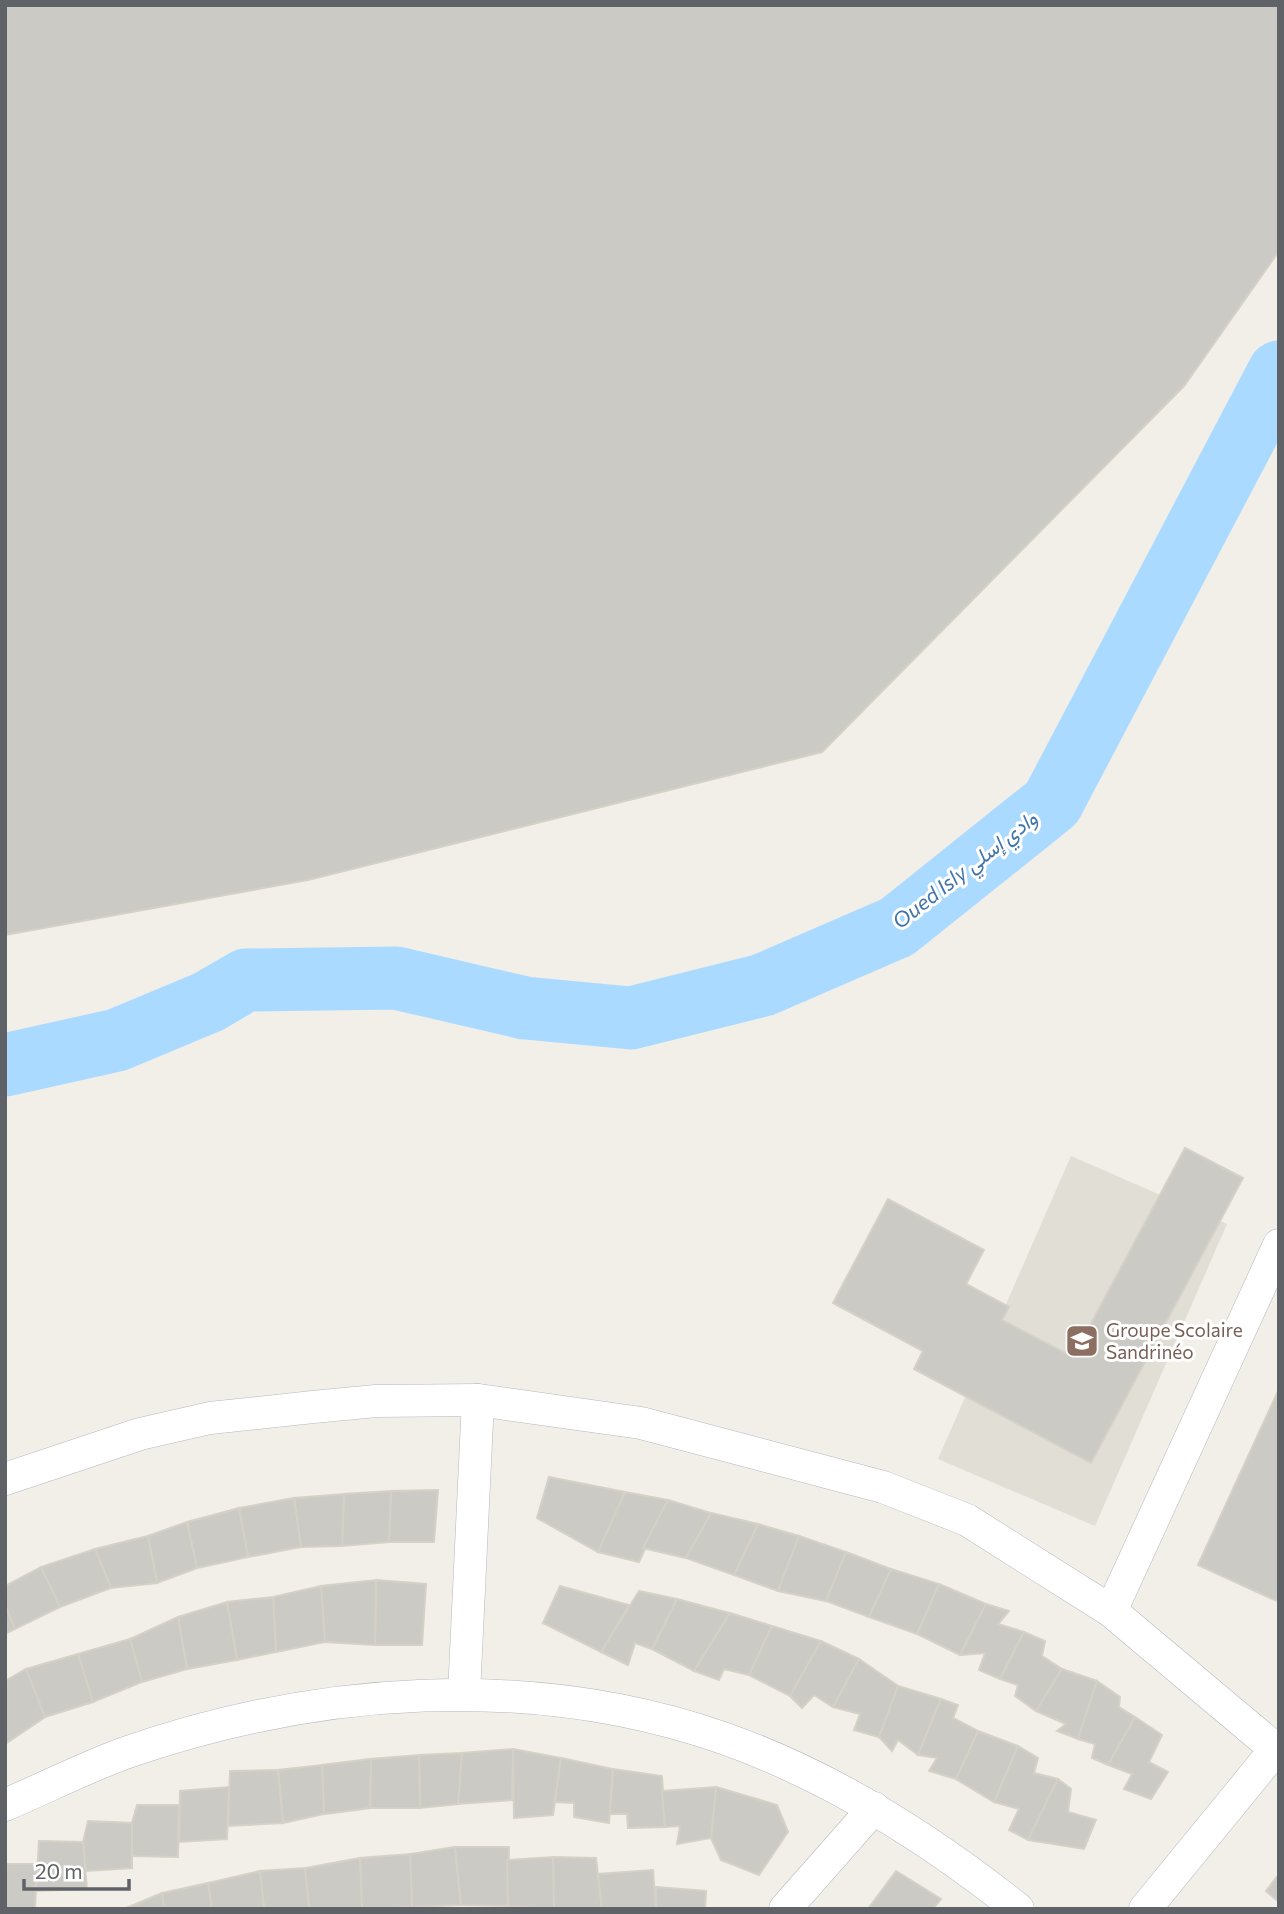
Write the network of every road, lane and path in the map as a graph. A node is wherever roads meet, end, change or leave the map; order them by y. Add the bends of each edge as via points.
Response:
1 (1279, 1245) edge
2 (478, 1400) junction
3 (5, 1479) edge
4 (1111, 1611) junction
5 (464, 1694) junction
6 (1277, 1751) edge
7 (5, 1805) edge
8 (874, 1808) junction
9 (785, 1909) edge
10 (1018, 1909) edge
11 (1145, 1909) edge

1 - 4 street
2 - 3 street via 376,1401 210,1418 140,1434
2 - 4 street via 641,1423 884,1487 967,1520
2 - 5 street
4 - 6 street
5 - 7 street via 362,1699 248,1718 125,1753
5 - 8 street via 574,1703 666,1720 761,1754
6 - 11 street
8 - 9 street
8 - 10 street via 963,1865

